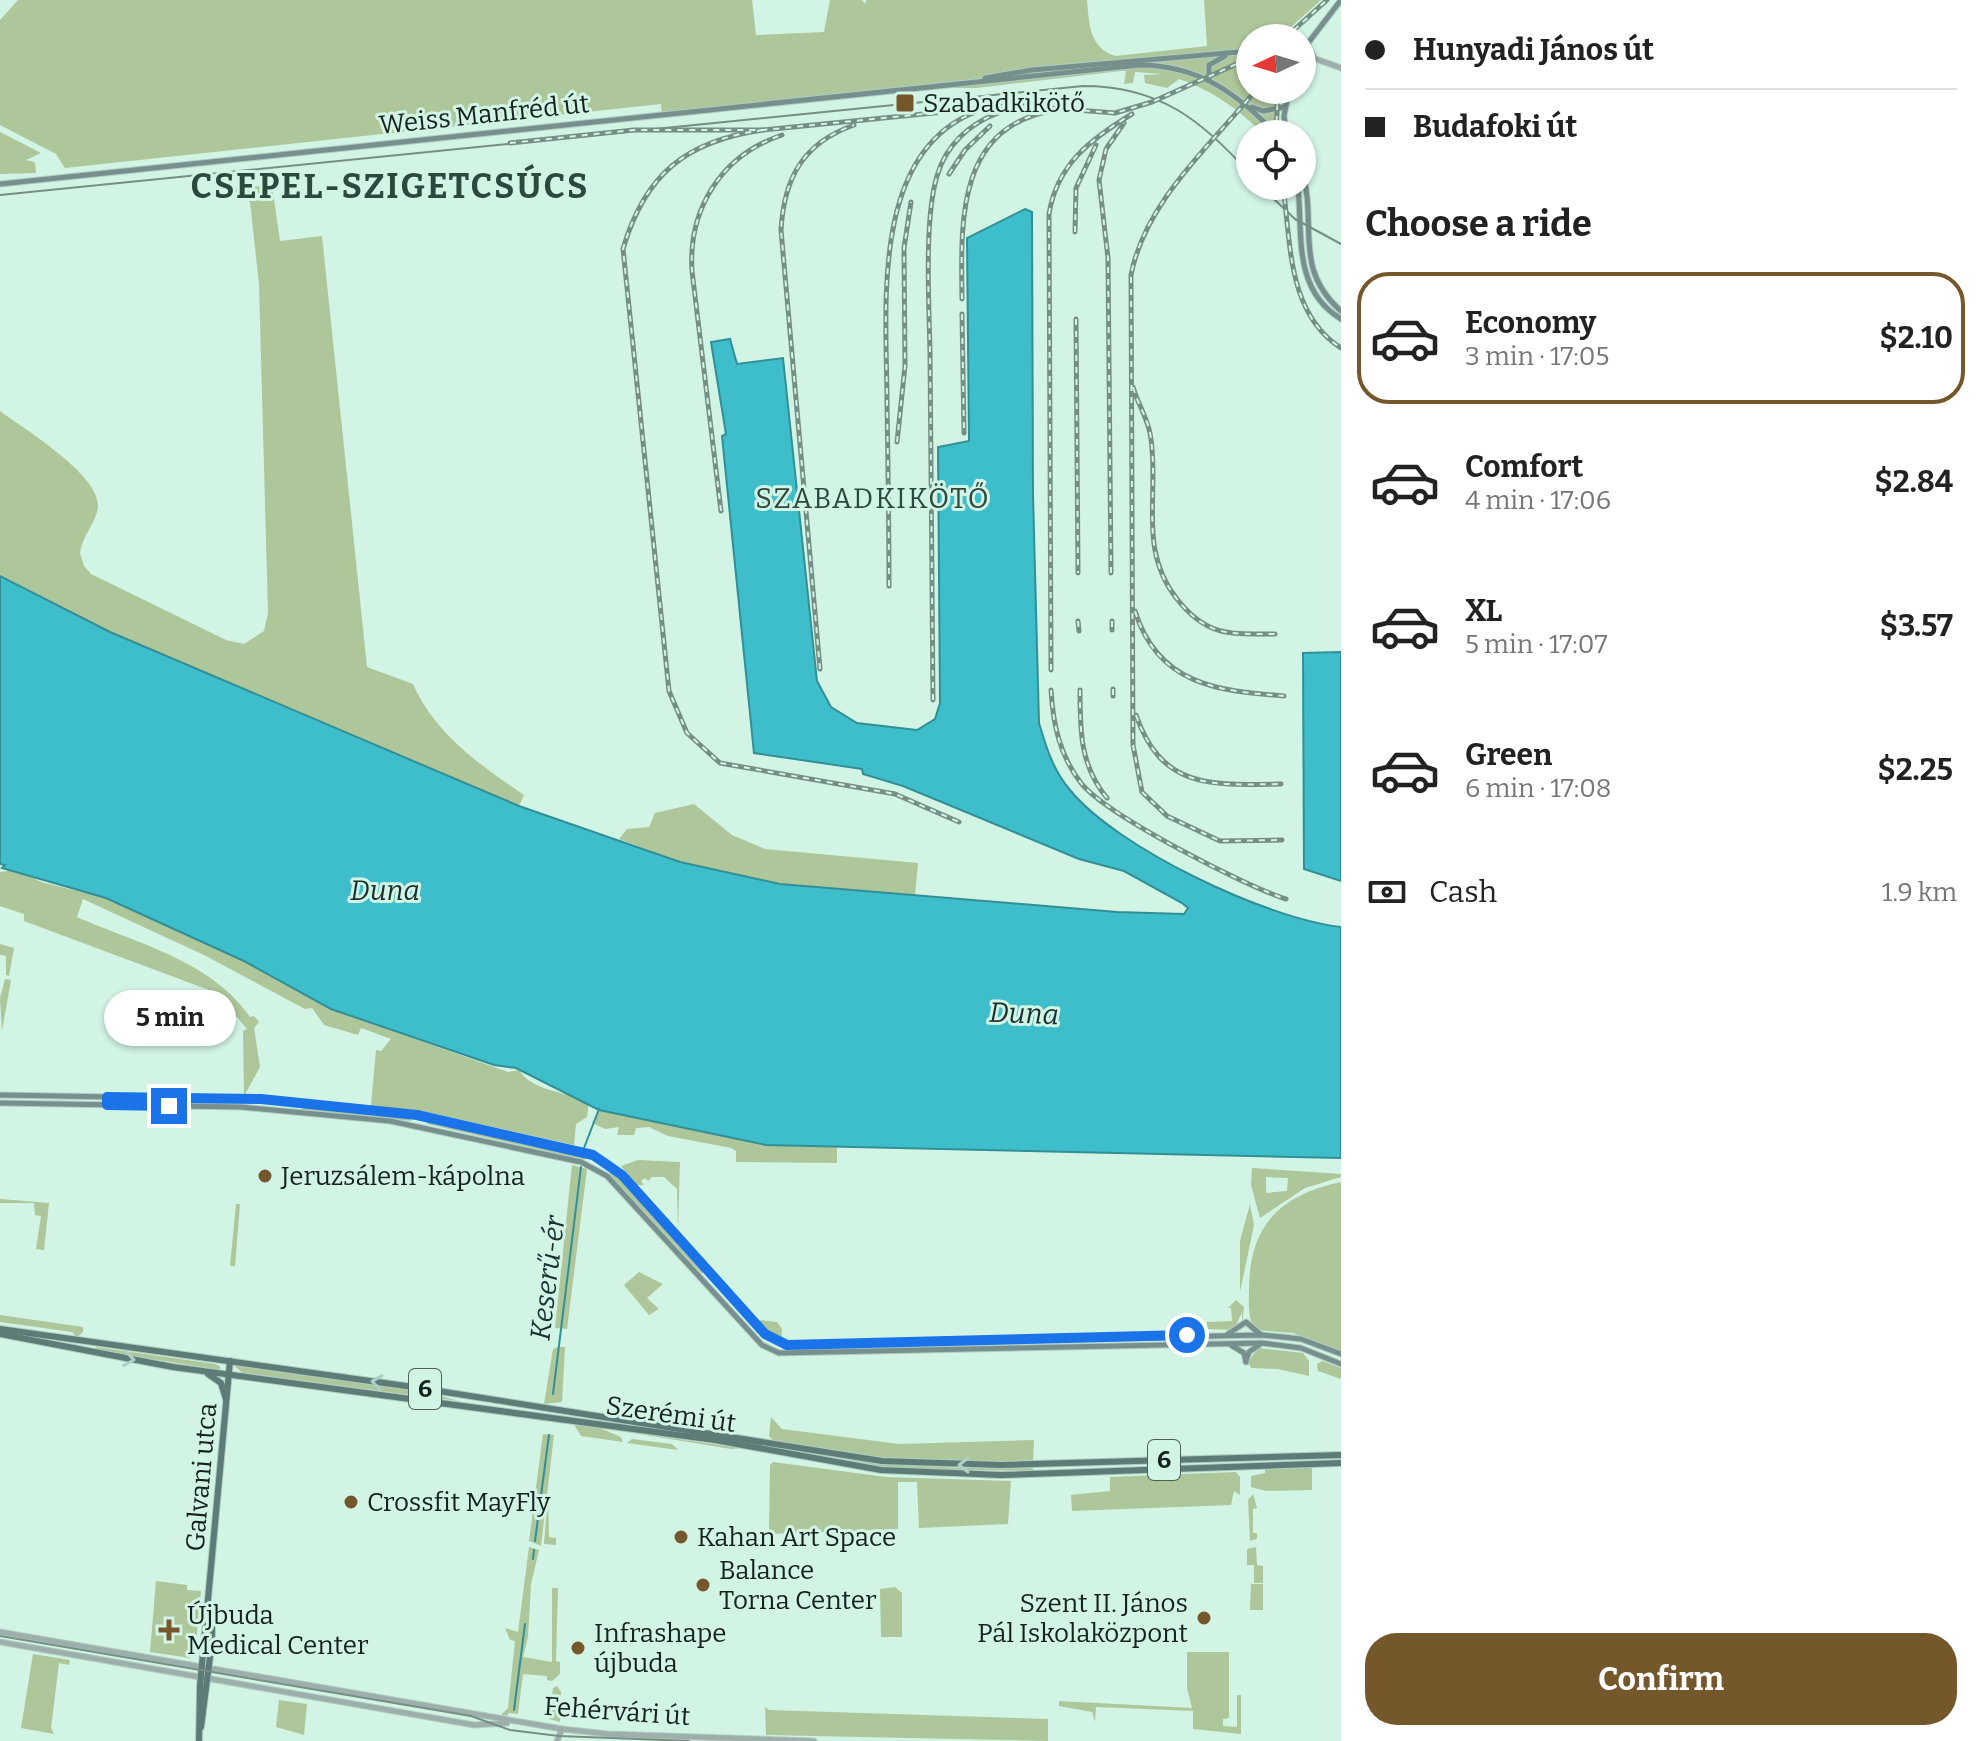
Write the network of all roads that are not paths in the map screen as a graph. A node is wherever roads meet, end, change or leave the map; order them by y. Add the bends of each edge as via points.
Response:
1 (1341, 0) edge
2 (1316, 32) edge
3 (1236, 53) edge
4 (1230, 54) junction
5 (1316, 59) edge
6 (1341, 68) edge
7 (1209, 79) junction
8 (972, 81) junction
9 (1236, 96) edge
10 (1248, 104) joint
11 (1286, 104) edge
12 (1285, 107) junction
13 (1263, 120) edge
14 (1285, 120) edge
15 (0, 184) edge
16 (1299, 200) edge
17 (1307, 200) edge
18 (1341, 311) edge
19 (1341, 319) edge
20 (2, 1095) edge
21 (16, 1096) junction
22 (107, 1097) junction
23 (218, 1099) junction
24 (295, 1102) junction
25 (0, 1103) edge
26 (10, 1103) junction
27 (26, 1104) junction
28 (107, 1105) junction
29 (218, 1107) junction
30 (294, 1112) junction
31 (417, 1115) junction
32 (415, 1124) junction
33 (708, 1272) junction
34 (701, 1278) junction
35 (723, 1288) junction
36 (716, 1294) junction
37 (0, 1332) edge
38 (1226, 1335) junction
39 (1262, 1335) junction
40 (1121, 1336) junction
41 (1027, 1339) junction
42 (988, 1340) junction
43 (930, 1341) junction
44 (871, 1343) junction
45 (880, 1343) junction
46 (1226, 1343) junction
47 (1262, 1343) junction
48 (1121, 1344) junction
49 (788, 1345) junction
50 (1027, 1347) junction
51 (998, 1348) junction
52 (975, 1349) junction
53 (930, 1350) junction
54 (773, 1351) junction
55 (871, 1352) junction
56 (881, 1352) junction
57 (1341, 1354) edge
58 (230, 1361) junction
59 (1341, 1364) edge
60 (201, 1371) junction
61 (230, 1374) junction
62 (227, 1407) junction
63 (1341, 1455) edge
64 (1341, 1463) edge
65 (0, 1632) edge
66 (0, 1642) edge
67 (206, 1667) junction
68 (205, 1677) junction
69 (404, 1701) junction
70 (375, 1707) junction
71 (512, 1722) junction
72 (562, 1729) junction
73 (199, 1738) edge
74 (557, 1741) edge
75 (564, 1741) edge
76 (814, 1741) edge

1 - 2 main road
3 - 4 main road, Weiss Manfréd út
4 - 7 main road via 1209,65
4 - 8 main road, Weiss Manfréd út via 1032,70
5 - 6 street
7 - 8 main road, Weiss Manfréd út via 1157,65
7 - 9 main road, Weiss Manfréd út
8 - 15 main road, Weiss Manfréd út
10 - 12 main road via 1263,111
10 - 13 main road
11 - 12 main road
12 - 14 main road
16 - 19 main road via 1303,265 1312,289
17 - 18 main road via 1313,274
20 - 21 main road
20 - 26 main road
21 - 22 main road
21 - 26 main road
21 - 27 main road
22 - 23 main road
22 - 28 main road
23 - 24 main road
23 - 29 main road
24 - 30 main road
24 - 31 main road
25 - 26 main road
26 - 27 main road
27 - 28 main road
28 - 29 main road
29 - 30 main road
30 - 32 main road
31 - 32 main road
31 - 33 main road via 593,1155 622,1175
32 - 34 main road via 590,1165 614,1183
33 - 34 main road
33 - 35 main road
34 - 36 main road
35 - 36 main road
35 - 49 main road via 765,1334
36 - 54 main road
37 - 58 main road, Szerémi út / 6
37 -> 60 main road, Szerémi út / 6
38 - 39 main road
38 - 39 main road via 1246,1322
38 - 40 main road
39 - 57 main road via 1301,1339
40 - 41 main road
40 - 48 main road
41 - 42 main road
41 - 50 main road
42 - 43 main road
42 - 51 main road
42 - 52 main road
43 - 45 main road
43 - 53 main road
44 - 45 main road
44 - 49 main road
44 - 55 main road
45 - 56 main road
46 - 47 main road
46 - 47 main road via 1244,1353 1246,1362 1249,1352
46 - 48 main road
47 - 59 main road via 1301,1348
48 - 50 main road
49 - 54 main road
50 - 51 main road
51 - 52 main road
52 - 53 main road
53 - 56 main road
54 - 55 main road
55 - 56 main road
58 - 61 main road, Galvani utca
63 -> 58 main road, Szerémi út / 6 via 907,1463
60 - 61 main road, Szerémi út / 6
60 - 62 main road via 221,1383
61 - 62 main road, Galvani utca
61 - 64 main road, Szerémi út / 6 via 700,1437 906,1472 1001,1475
62 - 67 main road, Galvani utca
65 - 67 street, Fehérvári út
66 - 68 street, Fehérvári út
67 - 68 main road, Galvani utca
67 - 69 street, Fehérvári út
68 - 70 street, Fehérvári út
68 - 73 main road, Galvani utca
69 - 70 street via 395,1709
69 - 71 street, Fehérvári út
70 - 71 street, Fehérvári út via 474,1725
71 - 72 street, Fehérvári út
72 - 74 street
72 - 75 street
72 - 76 street, Fehérvári út

